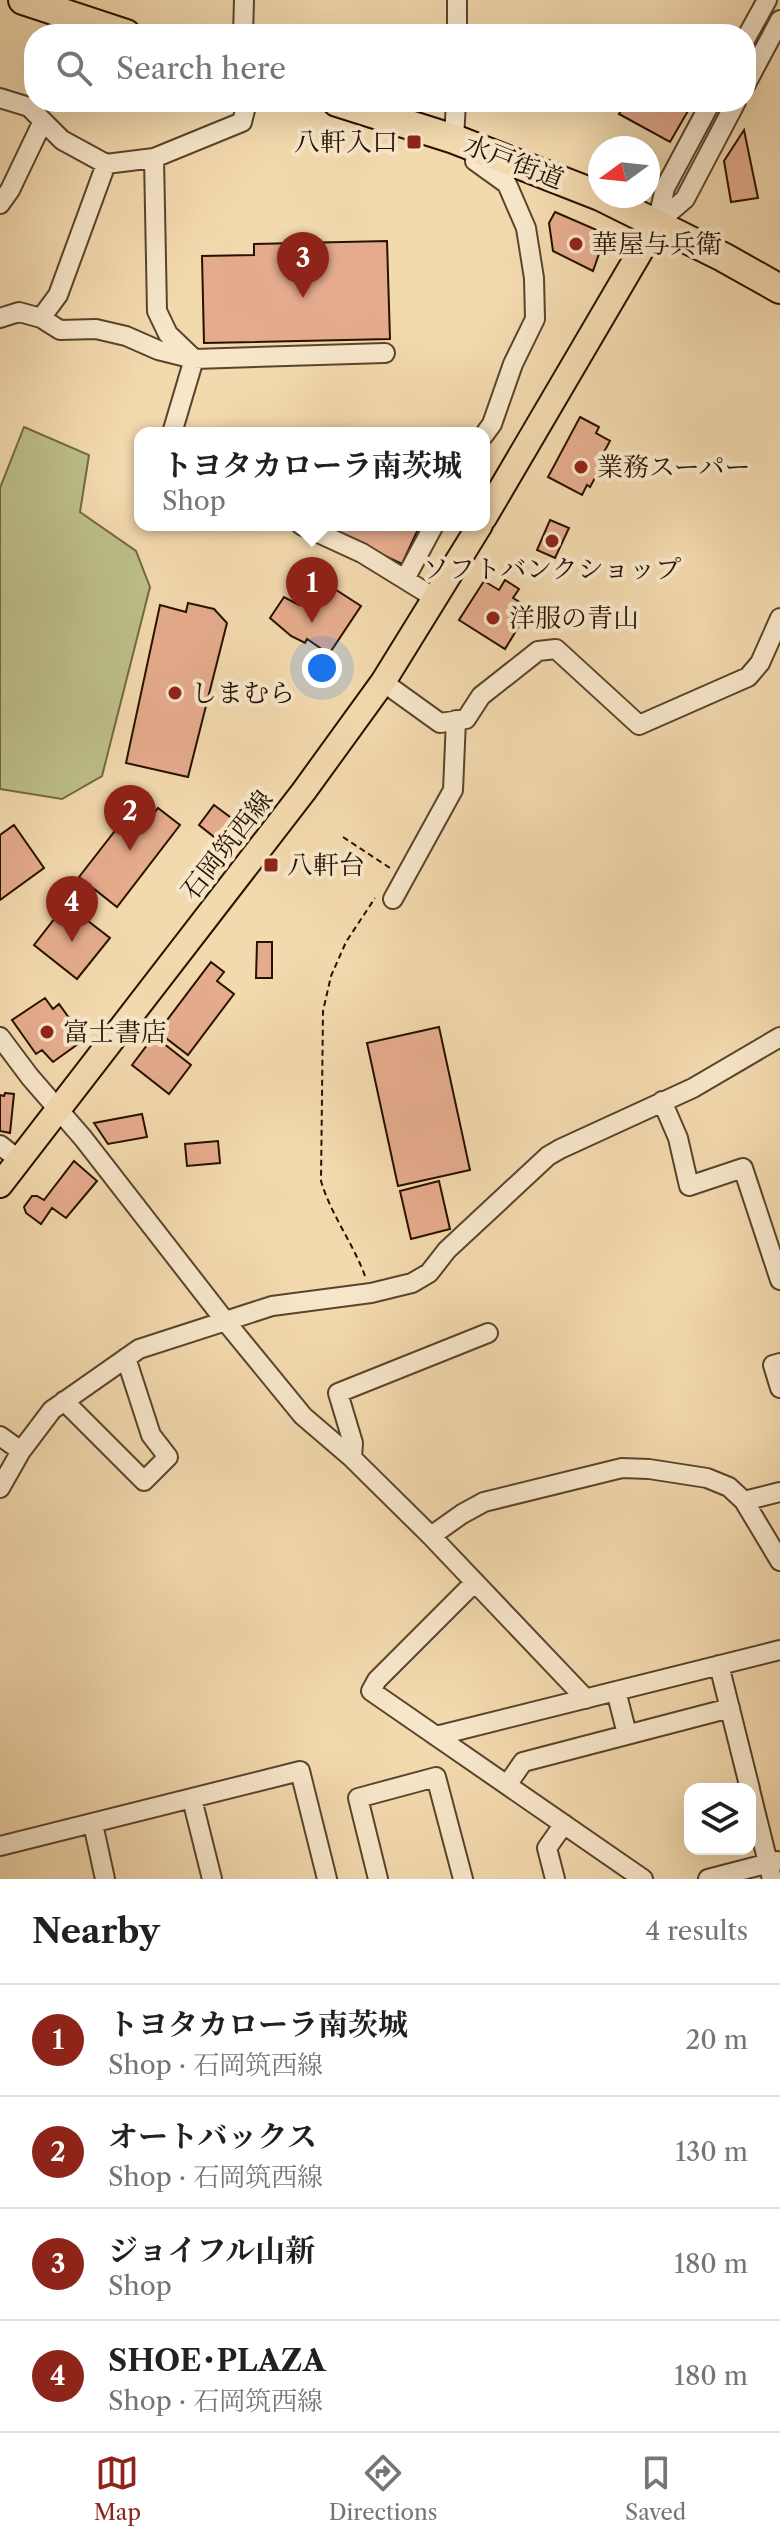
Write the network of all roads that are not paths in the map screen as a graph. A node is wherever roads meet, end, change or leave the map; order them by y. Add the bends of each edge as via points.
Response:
1 (23, 0) edge
2 (244, 0) edge
3 (457, 0) edge
4 (767, 0) edge
5 (780, 20) edge
6 (96, 24) edge
7 (243, 24) edge
8 (457, 24) edge
9 (754, 24) edge
10 (756, 65) edge
11 (0, 98) edge
12 (24, 105) edge
13 (34, 112) edge
14 (244, 112) edge
15 (368, 112) edge
16 (458, 112) edge
17 (706, 112) edge
18 (731, 112) edge
19 (43, 121) junction
20 (465, 143) junction
21 (154, 158) junction
22 (106, 164) junction
23 (588, 191) edge
24 (0, 204) edge
25 (625, 208) edge
26 (657, 223) junction
27 (780, 289) edge
28 (0, 318) edge
29 (41, 318) junction
30 (385, 353) dead end
31 (194, 359) junction
32 (174, 427) edge
33 (490, 427) edge
34 (490, 508) edge
35 (314, 531) edge
36 (431, 531) edge
37 (476, 531) edge
38 (405, 579) junction
39 (435, 598) junction
40 (780, 618) edge
41 (383, 682) junction
42 (456, 720) junction
43 (387, 894) road end
44 (0, 1037) edge
45 (780, 1037) edge
46 (662, 1101) junction
47 (58, 1109) junction
48 (9, 1153) edge
49 (0, 1185) edge
50 (780, 1280) edge
51 (226, 1322) junction
52 (488, 1333) dead end
53 (126, 1358) junction
54 (780, 1363) edge
55 (780, 1388) edge
56 (64, 1401) junction
57 (0, 1436) edge
58 (21, 1451) junction
59 (352, 1458) junction
60 (0, 1488) edge
61 (780, 1492) edge
62 (744, 1501) junction
63 (431, 1536) junction
64 (780, 1561) edge
65 (475, 1582) junction
66 (780, 1650) edge
67 (719, 1665) junction
68 (616, 1691) junction
69 (586, 1699) junction
70 (730, 1708) junction
71 (627, 1734) junction
72 (436, 1736) junction
73 (748, 1783) edge
74 (507, 1785) junction
75 (192, 1799) junction
76 (756, 1810) edge
77 (93, 1824) junction
78 (564, 1824) junction
79 (0, 1846) edge
80 (773, 1867) edge
81 (637, 1877) edge
82 (105, 1879) edge
83 (212, 1879) edge
84 (327, 1879) edge
85 (378, 1879) edge
86 (463, 1879) edge
87 (555, 1879) edge
88 (708, 1879) edge

1 - 6 highway
2 - 7 street
3 - 8 street
4 - 9 street
5 - 10 street
11 - 12 street
13 - 19 street
14 - 21 street via 242,122
15 - 20 highway, 水戸街道
16 - 20 street
17 - 26 street via 665,188
18 - 26 street via 685,199
19 - 22 street via 62,140
19 - 24 street
20 - 23 highway, 水戸街道
20 - 33 street via 475,161 507,184 526,228 534,278 535,319
21 - 22 street
21 - 31 street via 157,311 168,334
22 - 29 street via 58,295
25 - 26 highway, 水戸街道
26 - 27 highway, 水戸街道
26 - 34 main road
28 - 29 street via 19,312
29 - 31 street via 60,330 96,329
30 - 31 street
31 - 32 street
35 - 38 street
36 - 38 street
37 - 39 main road, 石岡筑西線
38 - 39 street
39 - 41 main road, 石岡筑西線
40 - 42 street via 748,677 639,725 556,649 538,651 481,696 466,719
41 - 42 street via 440,723
41 - 47 main road, 石岡筑西線
42 - 43 street via 453,790 404,878
44 - 47 street
45 - 46 street
46 - 50 street via 678,1138 689,1186 743,1168
46 - 51 street via 560,1149 533,1168 429,1273 412,1283 272,1306
47 - 48 main road, 石岡筑西線
47 - 51 street
48 - 49 main road, 石岡筑西線
51 - 53 street via 139,1349
51 - 59 street via 303,1416
52 - 59 street via 338,1393 353,1443
53 - 56 street
53 - 56 street via 151,1435 168,1457 144,1481
54 - 55 street via 773,1365
56 - 58 street
57 - 58 street
58 - 60 street
59 - 63 street
61 - 62 street
62 - 63 street via 707,1478 622,1468 484,1502
62 - 64 street
63 - 65 street
65 - 69 street
65 - 72 street via 371,1691
66 - 67 street
67 - 68 street
67 - 70 street
68 - 69 street
68 - 71 street
69 - 72 street
70 - 71 street
70 - 73 street
71 - 74 street via 523,1762
72 - 74 street
74 - 78 street
75 - 77 street
75 - 83 street
75 - 84 street via 300,1771
76 - 80 street
77 - 79 street
77 - 82 street
78 - 81 street
78 - 87 street via 547,1848
80 - 88 street
85 - 86 street via 358,1798 436,1777

